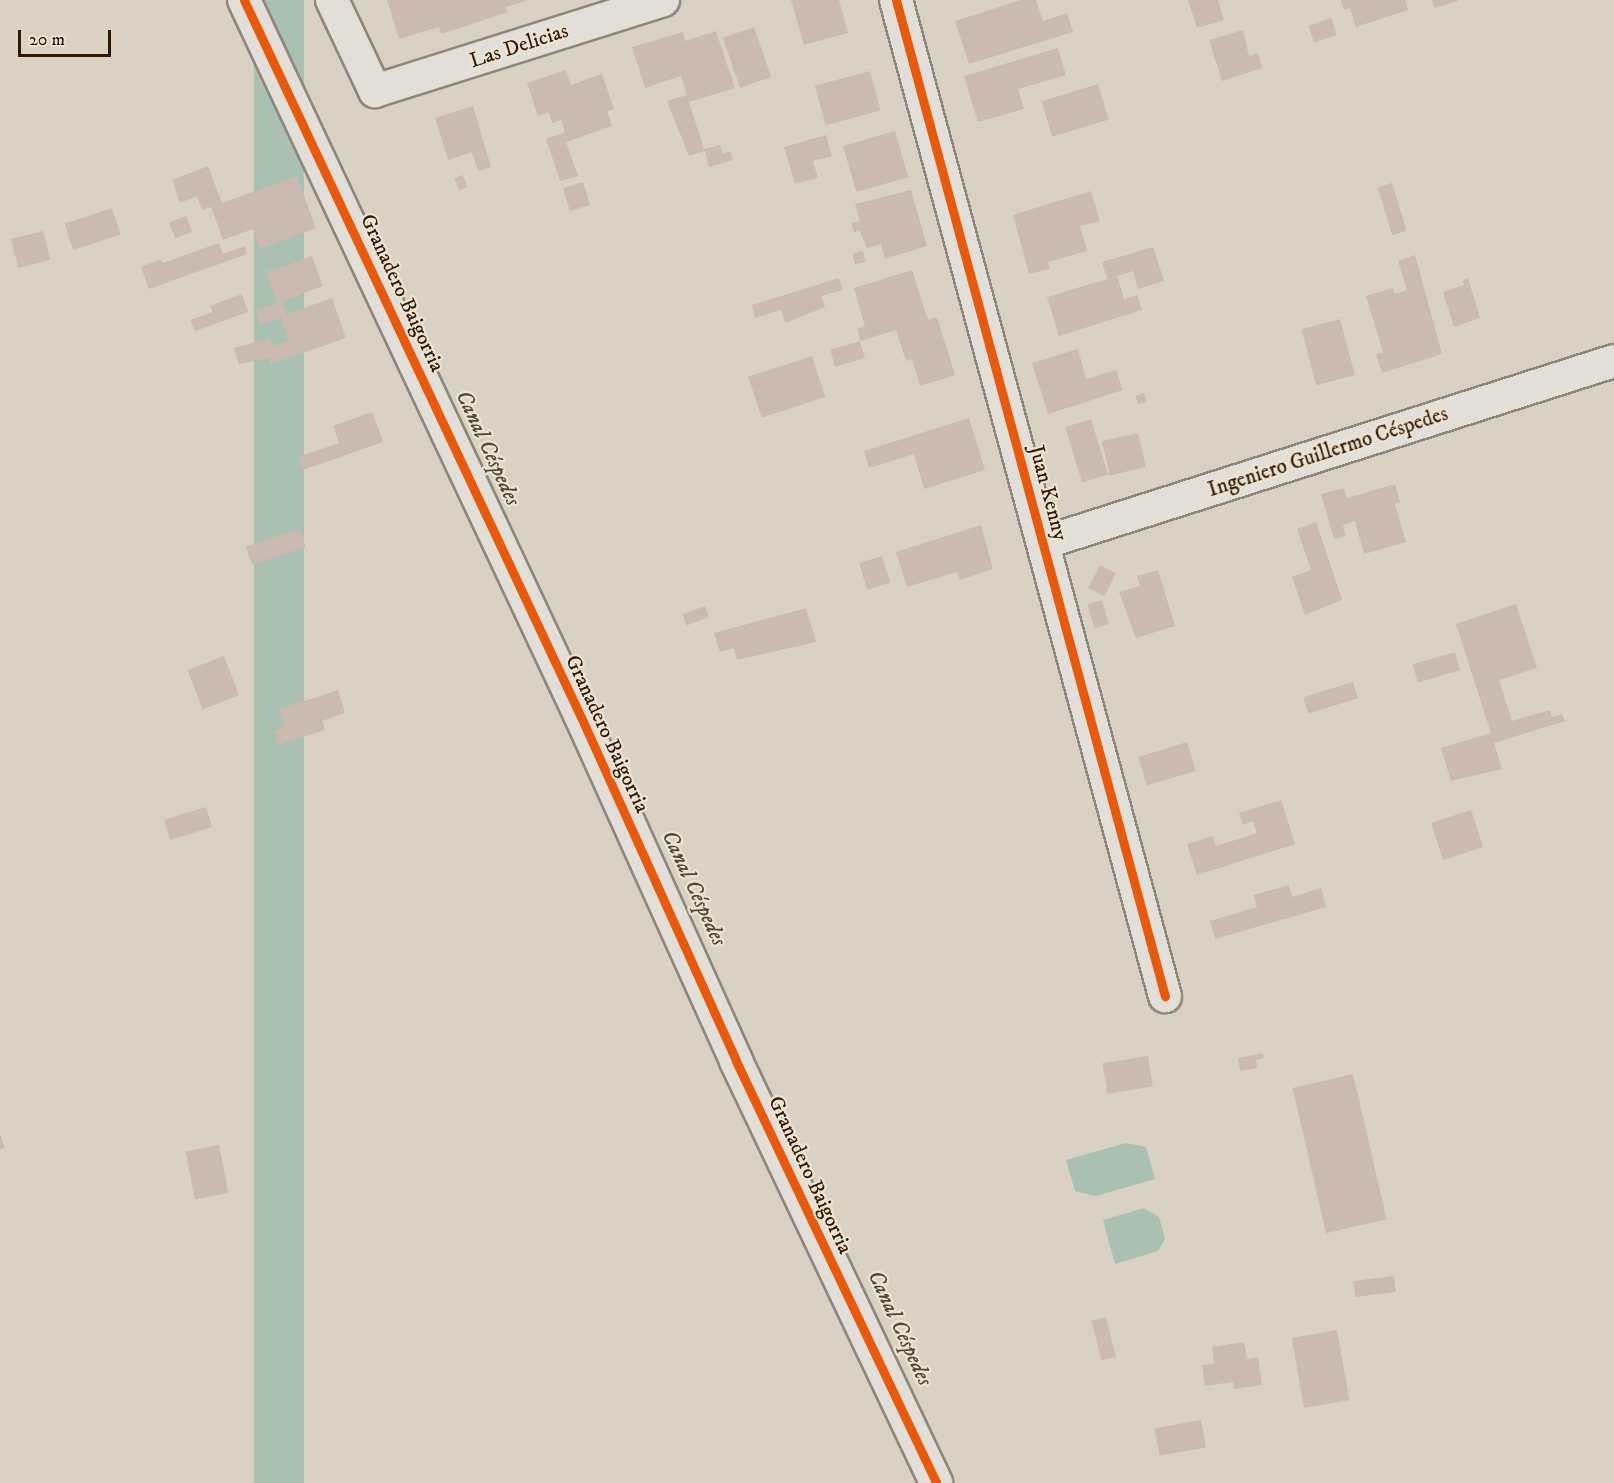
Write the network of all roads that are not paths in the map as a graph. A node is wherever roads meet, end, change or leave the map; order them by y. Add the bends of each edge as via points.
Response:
1 (244, 0) edge
2 (332, 0) edge
3 (663, 0) edge
4 (896, 0) edge
5 (1614, 361) edge
6 (1042, 543) junction
7 (1165, 996) dead end
8 (936, 1483) edge

1 - 8 street, Granadero Baigorria
2 - 3 street, Las Delicias via 375,91
4 - 6 street, Juan Kenny
5 - 6 street, Ingeniero Guillermo Céspedes
6 - 7 street, Juan Kenny

